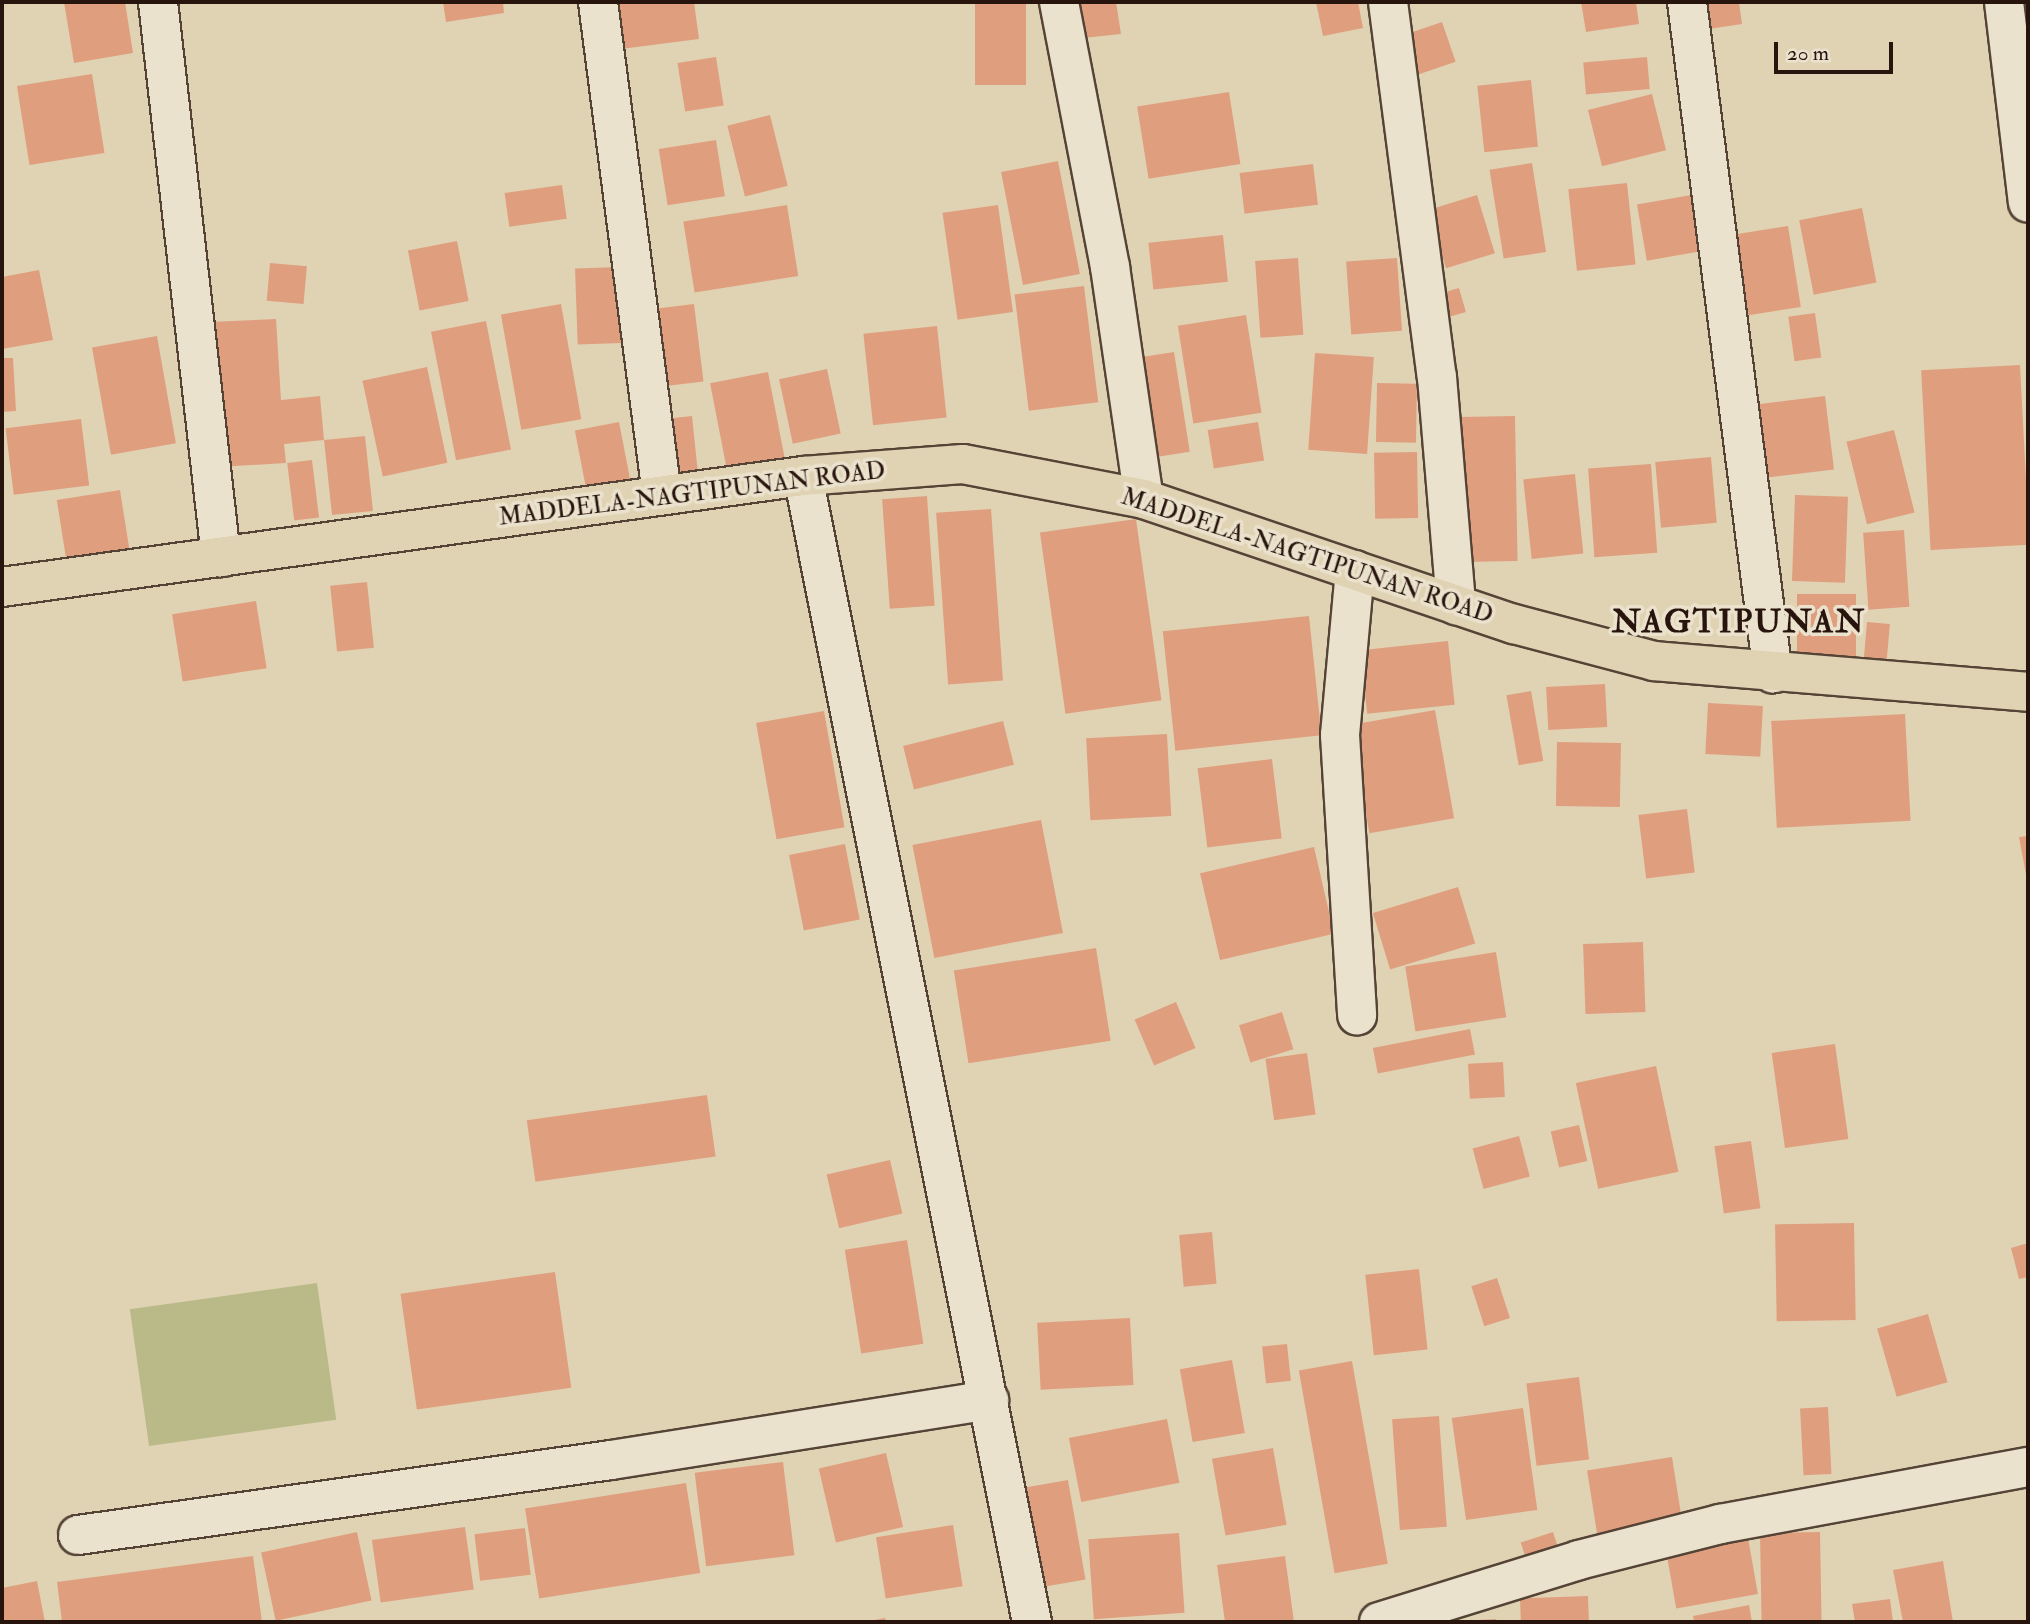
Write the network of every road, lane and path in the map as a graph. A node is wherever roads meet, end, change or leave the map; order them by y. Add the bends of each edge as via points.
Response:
1 (158, 2) edge
2 (598, 2) edge
3 (1059, 2) edge
4 (1388, 2) edge
5 (1687, 2) edge
6 (2004, 2) edge
7 (2028, 203) edge
8 (803, 475) junction
9 (662, 495) junction
10 (1144, 499) junction
11 (221, 557) junction
12 (1355, 570) junction
13 (2, 587) edge
14 (1456, 605) junction
15 (1773, 674) junction
16 (2028, 692) edge
17 (1357, 1015) dead end
18 (989, 1400) junction
19 (2028, 1467) edge
20 (78, 1535) dead end
21 (1032, 1622) edge
22 (1379, 1622) edge

1 - 11 street
2 - 9 street
3 - 10 street via 1110,267
4 - 14 street via 1437,377
5 - 15 street
6 - 7 street
8 - 9 main road, MADDELA-NAGTIPUNAN ROAD
8 - 10 main road, MADDELA-NAGTIPUNAN ROAD via 964,464
8 - 18 street
9 - 11 main road, MADDELA-NAGTIPUNAN ROAD
10 - 12 main road, MADDELA-NAGTIPUNAN ROAD
11 - 13 main road, MADDELA-NAGTIPUNAN ROAD
12 - 14 main road, MADDELA-NAGTIPUNAN ROAD
12 - 17 street via 1340,735
14 - 15 main road, MADDELA-NAGTIPUNAN ROAD via 1654,661
15 - 16 main road, MADDELA-NAGTIPUNAN ROAD
18 - 20 street via 611,1460
18 - 21 street
19 - 22 street via 1720,1524 1579,1560

